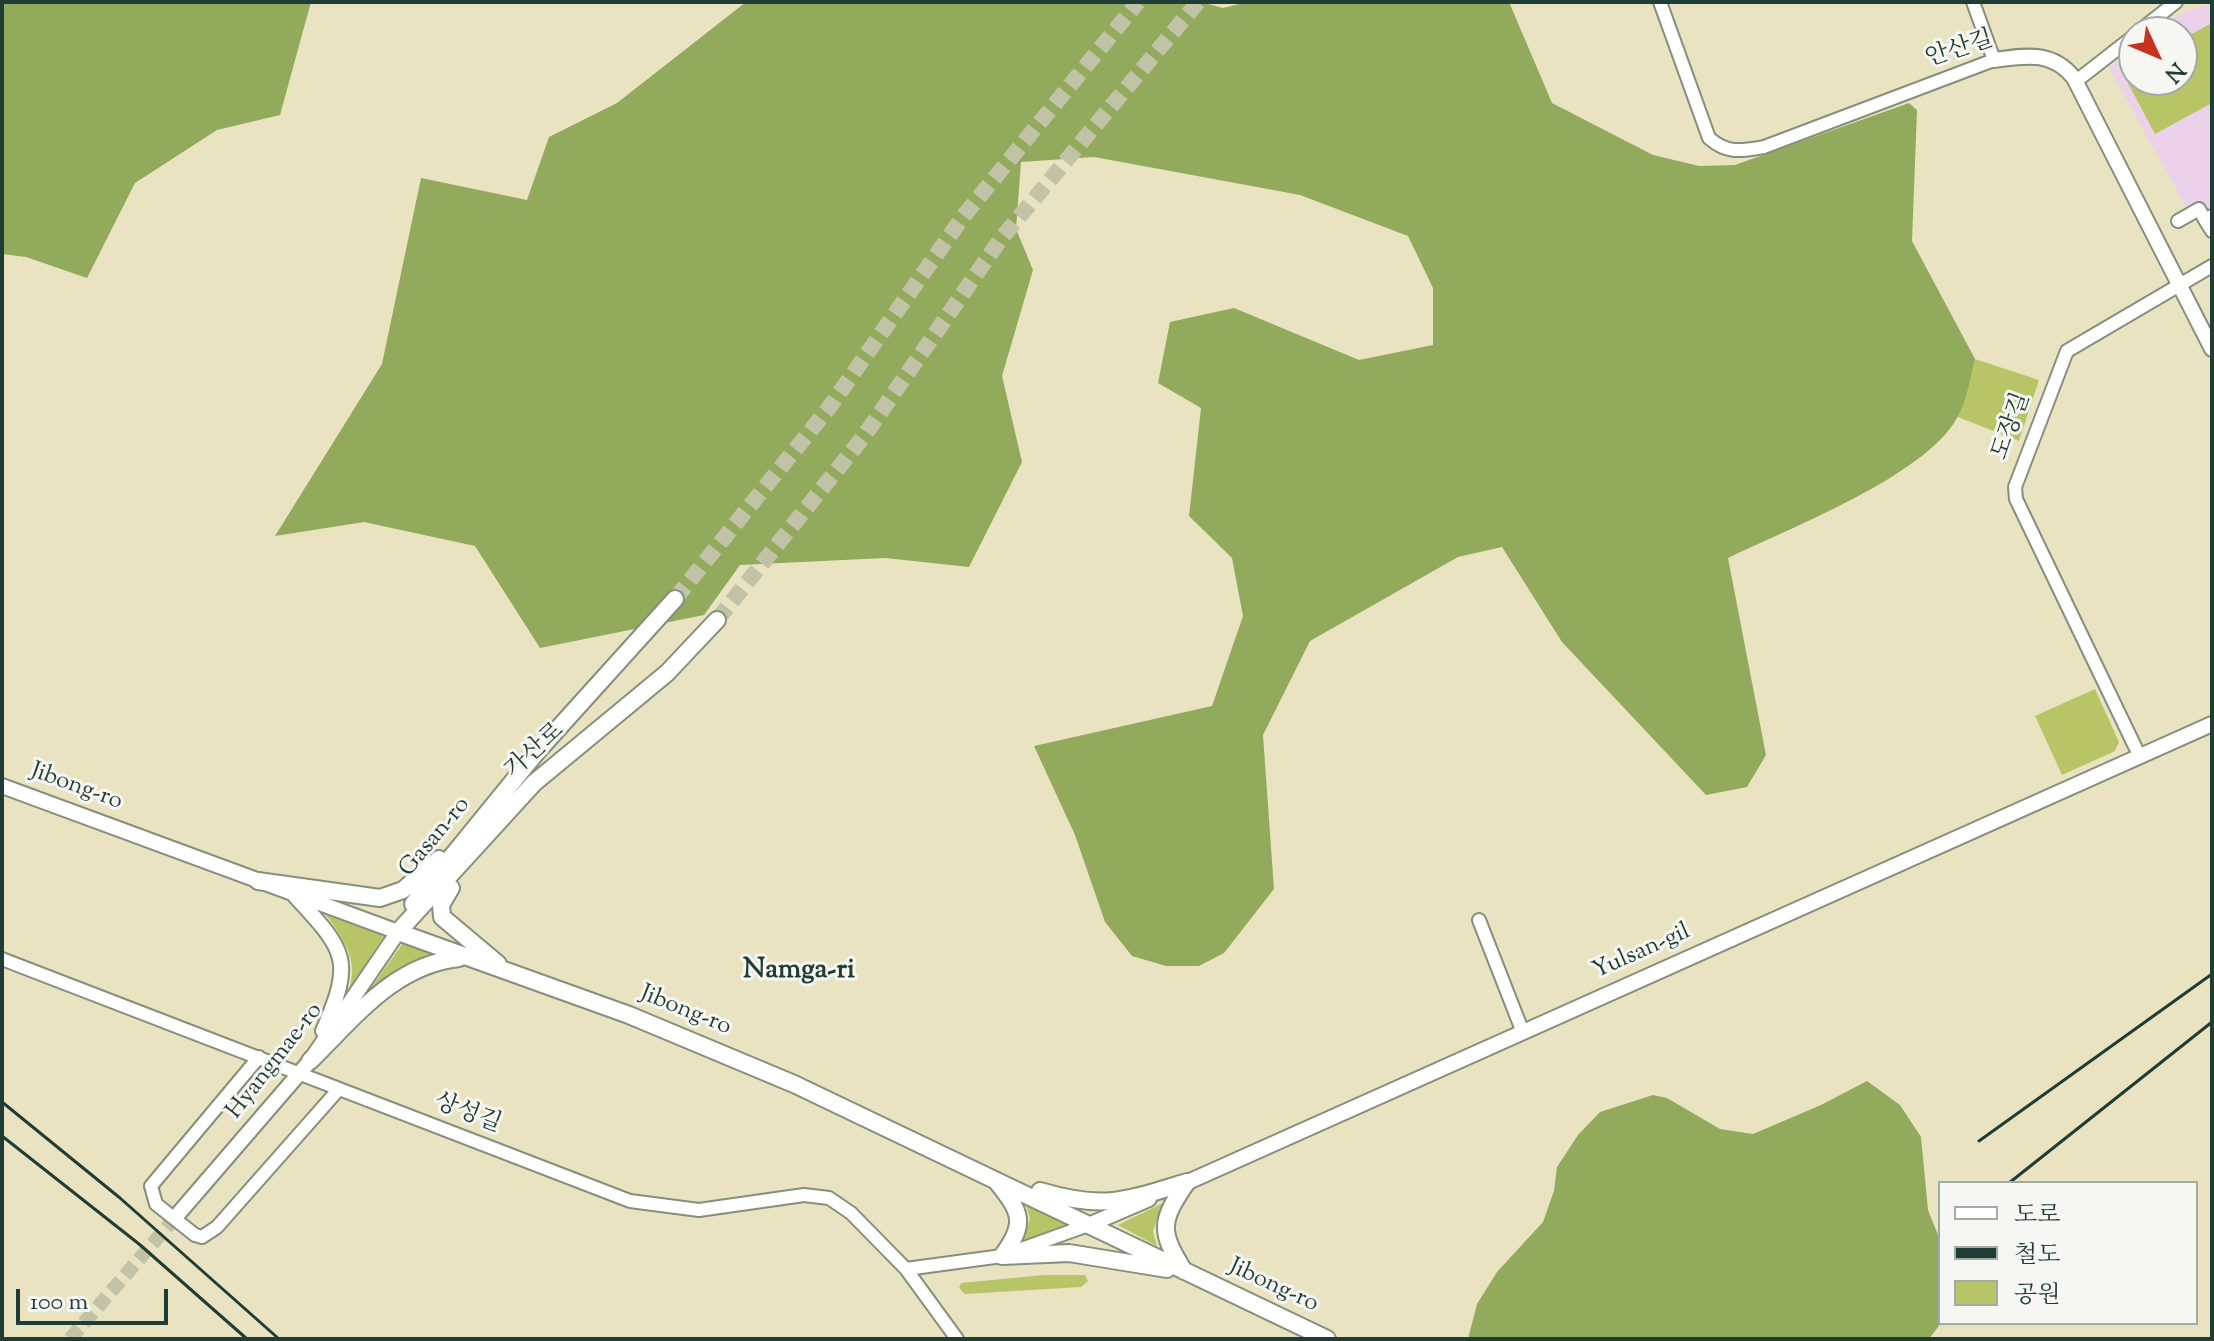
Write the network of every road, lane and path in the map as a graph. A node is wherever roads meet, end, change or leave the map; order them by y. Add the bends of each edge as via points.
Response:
1 (1660, 2) edge
2 (1973, 2) edge
3 (2176, 2) edge
4 (2158, 16) edge
5 (2118, 48) edge
6 (1994, 60) junction
7 (2075, 82) junction
8 (2178, 221) dead end
9 (2210, 222) edge
10 (2212, 266) edge
11 (2179, 285) junction
12 (2212, 349) edge
13 (675, 599) tunnel mouth
14 (717, 620) tunnel mouth
15 (2212, 724) edge
16 (2140, 757) junction
17 (2, 786) edge
18 (490, 822) junction
19 (258, 881) junction
20 (292, 894) junction
21 (1479, 920) dead end
22 (398, 932) junction
23 (465, 958) junction
24 (2, 959) edge
25 (508, 973) junction
26 (1522, 1030) junction
27 (259, 1057) junction
28 (305, 1067) junction
29 (339, 1089) junction
30 (992, 1176) junction
31 (1187, 1182) junction
32 (179, 1213) tunnel mouth
33 (1091, 1224) junction
34 (1002, 1256) junction
35 (906, 1269) junction
36 (1185, 1272) junction
37 (957, 1339) edge
38 (1327, 1339) edge

1 - 6 street, 안산길 via 1709,138 1728,150 1764,147
2 - 6 street
3 - 4 street
5 - 7 street
6 - 7 street, 안산길 via 2049,58
7 - 11 street, 안산길
8 - 9 street via 2199,209
10 - 11 street, 도장길
11 - 12 street, 안산길
11 - 16 street, 도장길 via 2067,351 2015,487 2016,499
13 - 18 main road, Gasan-ro via 536,753
14 - 18 main road, 가산로 via 667,673
15 - 16 street, Yulsan-gil
16 - 26 street, Yulsan-gil
17 - 19 street, Jibong-ro
18 - 19 main road via 391,895 370,898
18 - 22 main road, Gasan-ro via 412,904
18 - 25 main road via 441,911 454,929
19 - 20 street, Jibong-ro
20 - 22 street, Jibong-ro
20 - 28 street via 327,931 341,955 343,975
21 - 26 street
22 - 23 main road, Jibong-ro
22 - 28 street, Hyangmae-ro
23 - 25 main road, Jibong-ro
23 - 28 main road via 432,961 410,970
24 - 27 street, 상성길
25 - 30 main road, Jibong-ro via 629,1015 782,1079
26 - 31 street, Yulsan-gil
27 - 28 street, 상성길
27 - 29 street via 149,1190 156,1204 195,1235 202,1237 217,1227
28 - 29 street, 상성길
28 - 32 street, Hyangmae-ro
29 - 35 street, 상성길 via 651,1206 699,1210 804,1195 829,1198
30 - 31 main road via 1094,1204 1129,1200
30 - 33 main road, Jibong-ro
30 - 34 main road via 1018,1210 1018,1231
31 - 33 street, Yulsan-gil
31 - 36 main road via 1173,1202 1165,1232
33 - 34 street
33 - 36 main road, Jibong-ro
34 - 35 street
34 - 36 main road via 1069,1253
35 - 37 street, 상성길
36 - 38 main road, Jibong-ro

